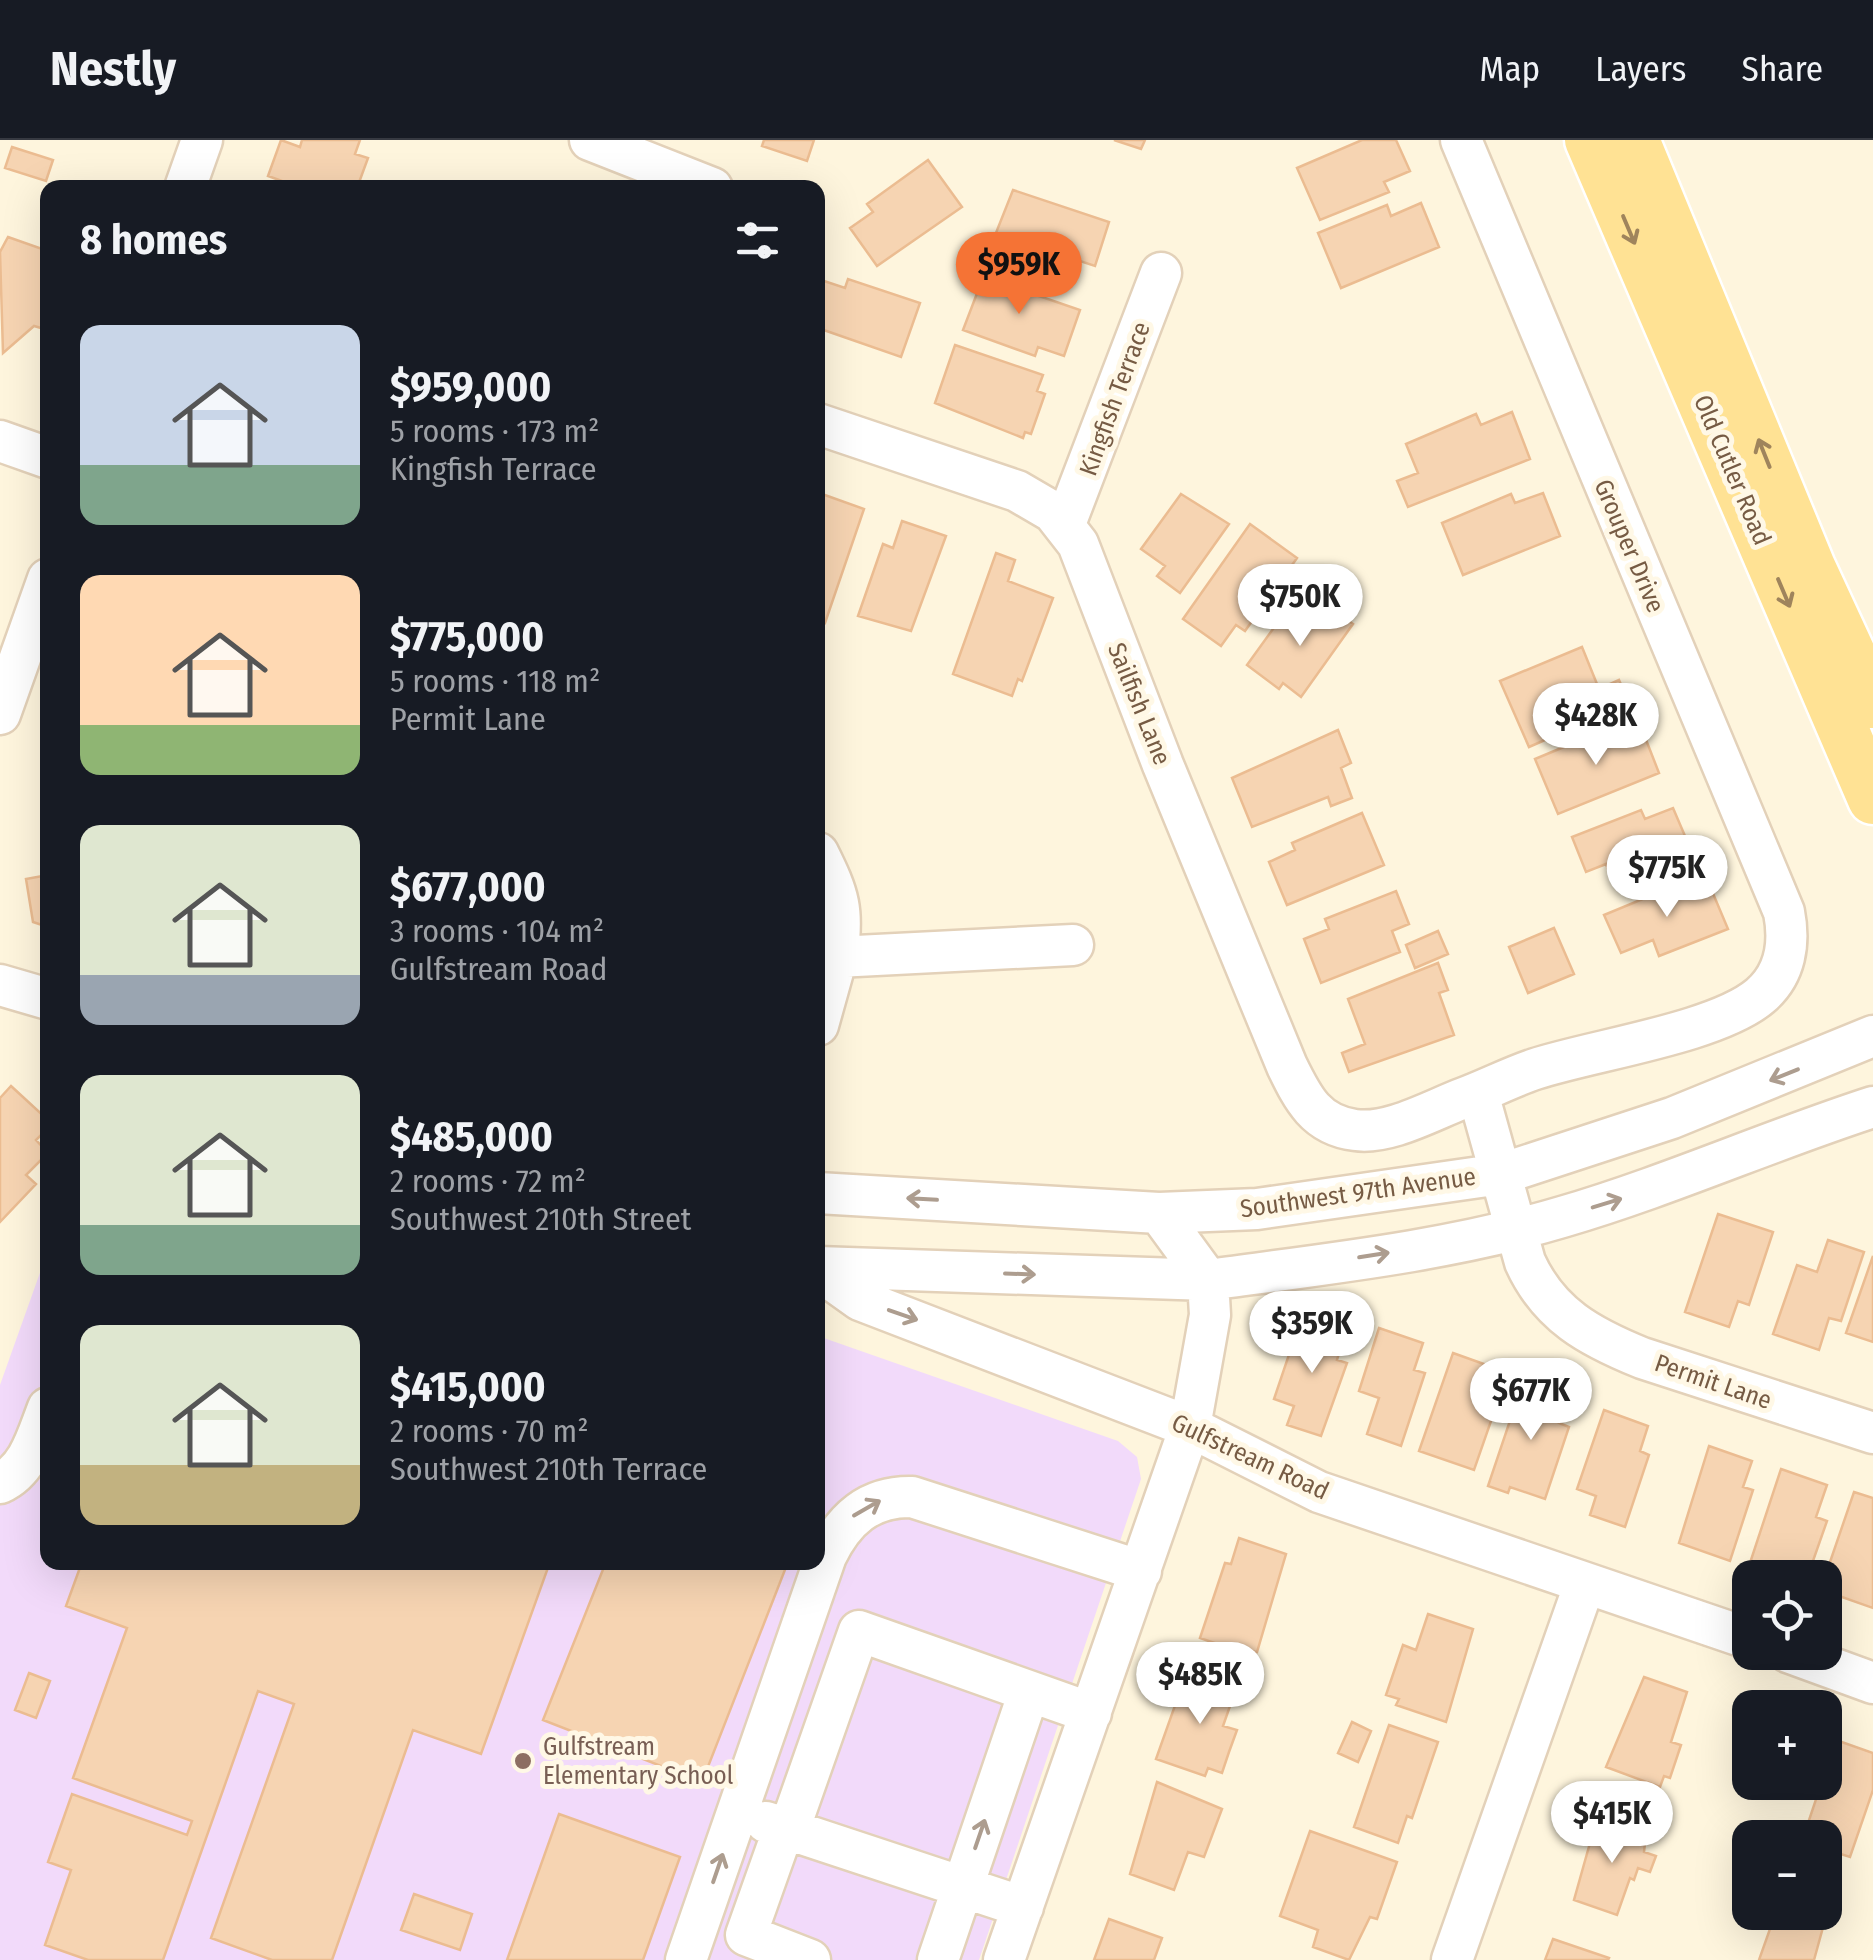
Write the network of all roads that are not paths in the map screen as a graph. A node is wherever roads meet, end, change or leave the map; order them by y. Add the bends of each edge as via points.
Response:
1 (202, 140) edge
2 (590, 140) edge
3 (1461, 140) edge
4 (1590, 140) edge
5 (1634, 140) edge
6 (659, 177) edge
7 (188, 180) edge
8 (1161, 273) dead end
9 (825, 426) edge
10 (0, 441) edge
11 (40, 455) edge
12 (1065, 524) junction
13 (40, 602) edge
14 (1873, 703) edge
15 (0, 714) edge
16 (1873, 799) edge
17 (825, 867) edge
18 (1073, 945) dead end
19 (838, 957) junction
20 (0, 986) edge
21 (40, 998) edge
22 (825, 1001) edge
23 (1873, 1036) edge
24 (1478, 1093) junction
25 (1873, 1107) edge
26 (1501, 1174) junction
27 (825, 1194) edge
28 (1159, 1213) junction
29 (1514, 1230) junction
30 (825, 1268) edge
31 (825, 1273) edge
32 (1208, 1280) junction
33 (1190, 1427) junction
34 (40, 1429) edge
35 (1873, 1434) edge
36 (3, 1482) edge
37 (825, 1559) edge
38 (821, 1570) edge
39 (1141, 1571) junction
40 (1584, 1583) junction
41 (1732, 1634) edge
42 (1837, 1670) edge
43 (1873, 1683) edge
44 (1029, 1692) junction
45 (1091, 1714) junction
46 (737, 1813) junction
47 (787, 1829) junction
48 (962, 1887) junction
49 (1023, 1908) junction
50 (686, 1960) edge
51 (810, 1960) edge
52 (938, 1960) edge
53 (1004, 1960) edge
54 (1452, 1960) edge

1 - 7 street
2 - 6 street
3 - 24 street, Grouper Drive via 1774,884 1788,936 1773,981 1748,1004
4 -> 16 main road, Old Cutler Road
14 -> 5 main road, Old Cutler Road
8 - 12 street, Kingfish Terrace
9 - 12 street, Sailfish Lane via 1017,492
10 - 11 street
12 - 24 street, Sailfish Lane via 1303,1100 1330,1124 1375,1130
13 - 15 street
17 - 19 street via 843,917
18 - 19 street
19 - 22 street
20 - 21 street
23 -> 26 street, Southwest 97th Avenue via 1672,1118
24 - 26 street, Permit Lane
29 -> 25 street via 1665,1185
26 - 28 street, Southwest 97th Avenue via 1257,1209
26 - 29 street, Permit Lane
28 -> 27 street, Southwest 97th Avenue
28 - 32 street
32 -> 29 street
29 - 35 street, Permit Lane via 1534,1282 1585,1333
30 -> 32 street
31 -> 33 street, Gulfstream Road via 860,1300
32 - 33 street via 1210,1315
33 - 39 street
33 - 40 street, Gulfstream Road via 1320,1492
34 - 36 street via 31,1452
37 -> 39 street via 842,1526 897,1496 934,1501
46 -> 38 street
39 - 45 street
40 - 41 street, Gulfstream Road
40 - 54 street
42 - 43 street
44 - 45 street
44 - 47 street via 859,1631
48 -> 44 street
45 - 49 street
46 - 47 street
50 -> 46 street
47 - 48 street
47 - 51 street via 746,1935
48 - 49 street
48 - 52 street
49 - 53 street

